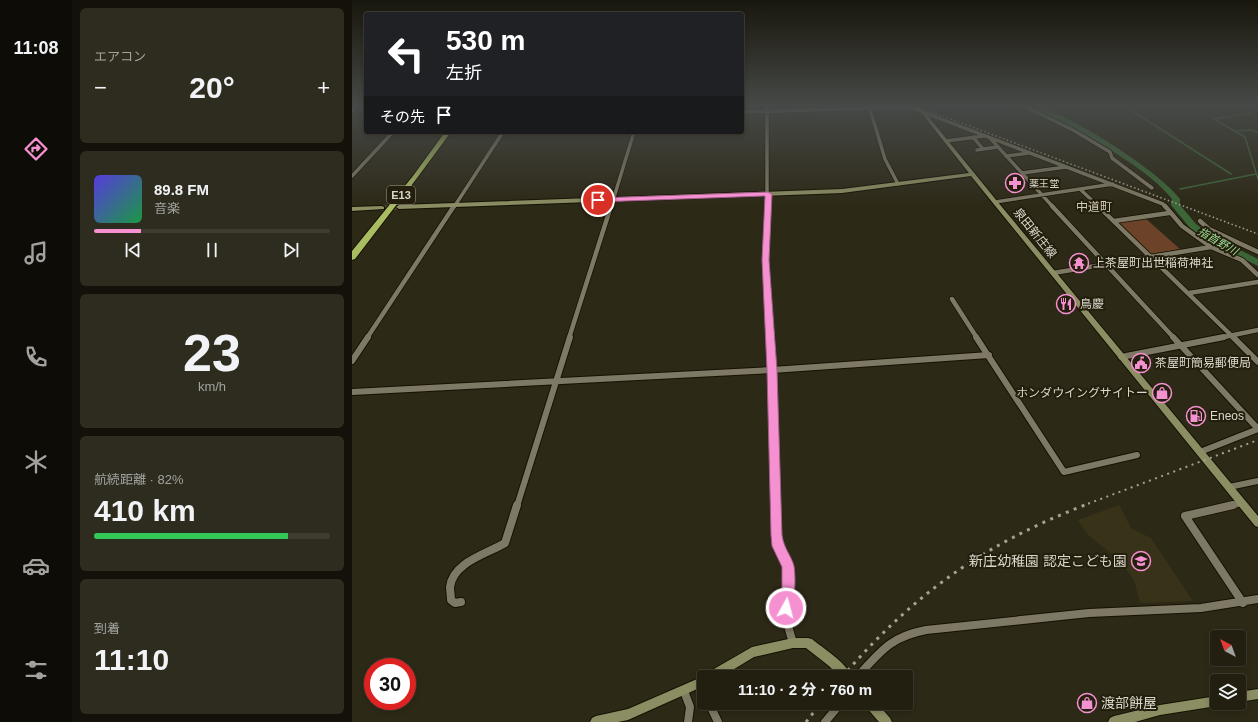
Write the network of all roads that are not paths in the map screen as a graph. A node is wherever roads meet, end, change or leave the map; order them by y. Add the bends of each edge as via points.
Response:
1 (972, 138) edge
2 (387, 139) edge
3 (443, 139) edge
4 (499, 139) edge
5 (632, 139) edge
6 (767, 139) edge
7 (879, 139) edge
8 (966, 139) edge
9 (989, 139) edge
10 (994, 139) edge
11 (1087, 139) edge
12 (946, 141) joint
13 (997, 147) junction
14 (983, 149) junction
15 (977, 150) dead end
16 (1031, 153) junction
17 (1006, 156) junction
18 (1066, 167) junction
19 (1022, 173) junction
20 (972, 174) junction
21 (352, 176) edge
22 (898, 184) junction
23 (1114, 184) junction
24 (1152, 188) dead end
25 (1081, 190) junction
26 (768, 194) junction
27 (1042, 195) junction
28 (614, 199) junction
29 (995, 202) junction
30 (455, 205) junction
31 (399, 207) tunnel mouth
32 (382, 208) tunnel mouth
33 (352, 209) edge
34 (1169, 213) junction
35 (1114, 221) junction
36 (1200, 221) dead end
37 (1210, 247) junction
38 (1258, 252) edge
39 (352, 257) edge
40 (1150, 257) junction
41 (1106, 264) junction
42 (1053, 273) junction
43 (1258, 275) edge
44 (1258, 282) edge
45 (1189, 293) junction
46 (952, 299) dead end
47 (1258, 330) edge
48 (1230, 335) junction
49 (1180, 344) junction
50 (989, 355) junction
51 (1121, 357) junction
52 (352, 361) edge
53 (1258, 362) edge
54 (772, 370) junction
55 (556, 381) junction
56 (352, 392) edge
57 (1258, 429) edge
58 (1200, 452) junction
59 (1137, 455) dead end
60 (1258, 481) edge
61 (1228, 487) junction
62 (1242, 503) junction
63 (1258, 523) edge
64 (1258, 599) edge
65 (461, 602) dead end
66 (1243, 603) junction
67 (792, 643) junction
68 (722, 670) edge
69 (840, 670) edge
70 (863, 670) edge
71 (697, 685) edge
72 (684, 691) junction
73 (1258, 694) edge
74 (1246, 696) edge
75 (1210, 702) edge
76 (712, 710) edge
77 (836, 710) edge
78 (876, 710) edge
79 (596, 722) edge
80 (688, 722) edge
81 (718, 722) edge
82 (825, 722) edge
83 (886, 722) edge
84 (1114, 722) edge

1 - 14 street
2 - 21 street
3 - 39 highway, E13
4 - 30 street
5 - 28 street
6 - 26 street
7 - 22 street via 885,160
8 - 12 street
9 - 13 street
10 - 16 street
11 - 24 street via 1110,152 1112,158
12 - 20 street, 泉田新庄線
13 - 14 street
13 - 17 street
14 - 15 street
16 - 17 street
16 - 18 street
17 - 19 street
18 - 19 street
18 - 23 street
19 - 27 street
20 - 22 street
20 - 29 street, 泉田新庄線
22 - 26 street via 842,191
23 - 25 street
23 - 34 street via 1163,204
25 - 27 street
25 - 35 street
26 - 28 street
26 - 54 street via 765,260
27 - 29 street
27 - 41 street
28 - 30 street
28 - 55 street
29 - 42 street, 泉田新庄線
30 - 31 street
30 - 52 street
32 - 33 street
34 - 35 street
34 - 37 street
35 - 40 street
36 - 38 street via 1209,229
37 - 40 street
37 - 43 street via 1242,260
40 - 41 street
40 - 45 street
41 - 42 street
41 - 49 street
42 - 51 street, 泉田新庄線
44 - 45 street
45 - 48 street
46 - 50 street
47 - 48 street
48 - 49 street
48 - 53 street
49 - 51 street
49 - 57 street
50 - 54 street
50 - 59 street via 1064,472
51 - 58 street, 泉田新庄線
54 - 55 street
54 - 67 street via 776,535 788,567 788,595 782,615
55 - 56 street
55 - 65 street via 505,543 464,566 453,579 450,585 451,600 455,603
57 - 58 street
58 - 61 street, 泉田新庄線
60 - 61 street
61 - 62 street, 泉田新庄線
62 - 63 street, 泉田新庄線
62 - 66 street via 1185,516
64 - 66 street
66 - 70 street via 1082,613 910,633 896,638
67 - 68 street via 752,652
67 - 69 street via 808,643
71 - 72 street
72 - 79 street via 628,714
72 - 80 street via 690,707
73 - 74 street
75 - 84 street via 1160,710
76 - 81 street
77 - 82 street
78 - 83 street

